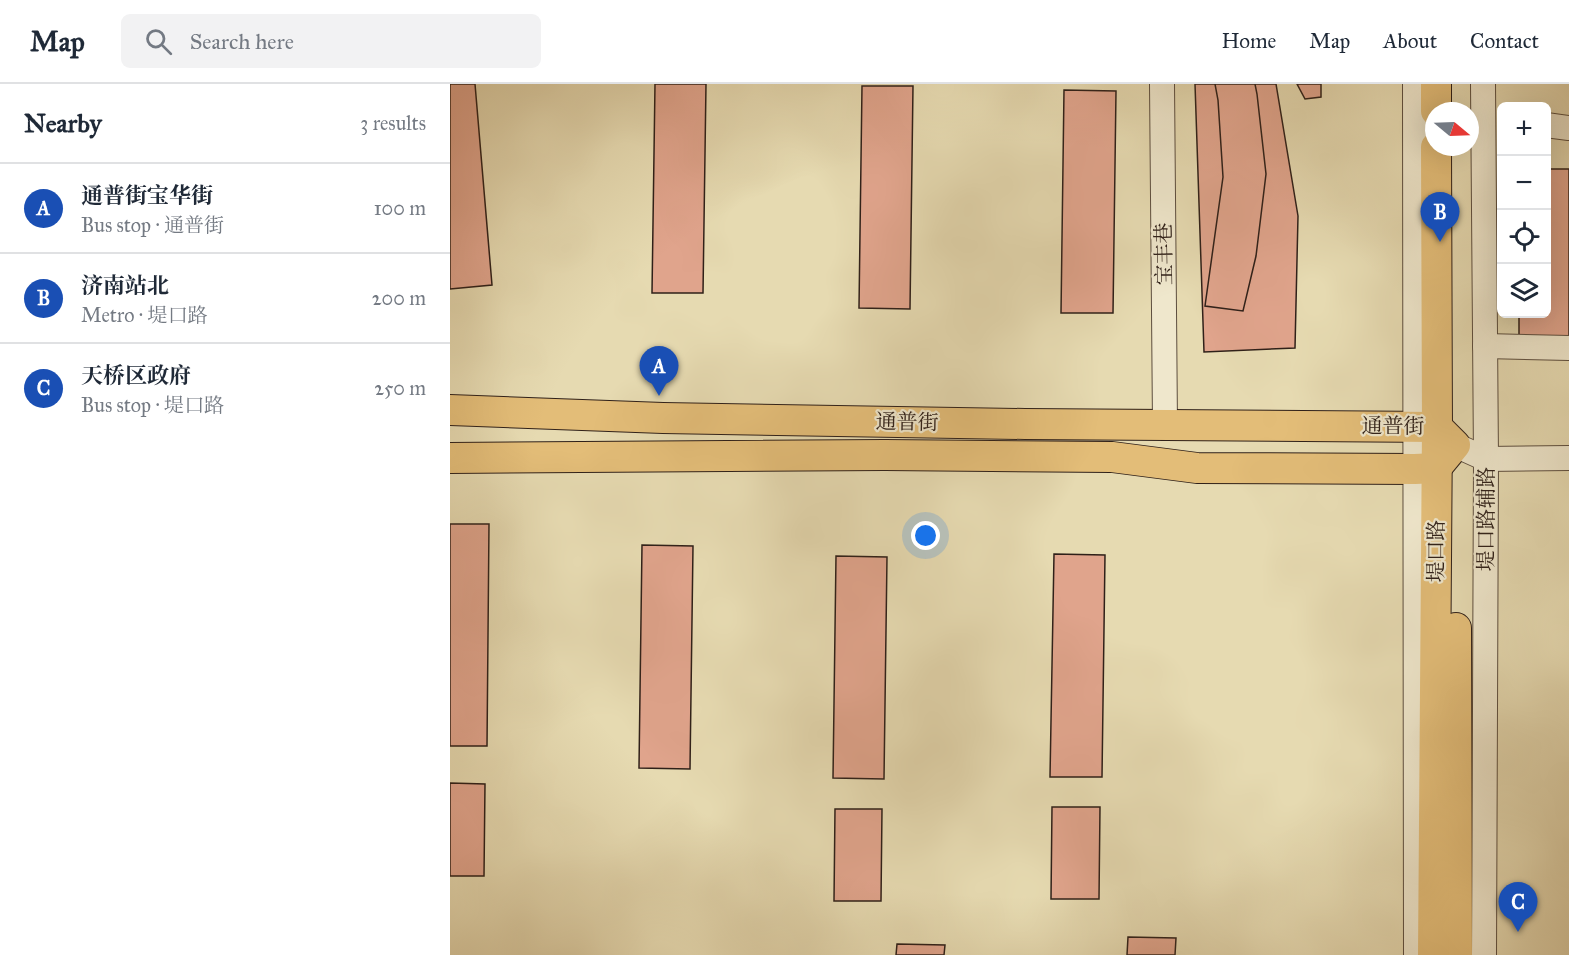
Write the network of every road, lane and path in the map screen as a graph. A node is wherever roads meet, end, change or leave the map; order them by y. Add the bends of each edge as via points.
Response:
1 (1162, 84) edge
2 (1415, 84) edge
3 (1436, 84) edge
4 (1454, 84) edge
5 (1483, 84) edge
6 (1436, 102) edge
7 (1454, 102) edge
8 (1492, 118) edge
9 (1551, 126) edge
10 (1569, 128) edge
11 (1436, 156) edge
12 (1453, 156) edge
13 (1485, 346) junction
14 (1569, 348) edge
15 (450, 410) edge
16 (1165, 424) junction
17 (1436, 433) junction
18 (450, 458) edge
19 (1569, 458) edge
20 (1486, 459) junction
21 (1426, 468) junction
22 (1416, 955) edge
23 (1433, 955) edge
24 (1457, 955) edge
25 (1484, 955) edge

1 - 16 street, 宝丰巷
2 - 17 street
3 - 6 main road
4 - 7 main road
5 - 8 street, 堤口路辅路
8 - 13 street, 堤口路辅路
9 - 10 street
11 - 17 main road, 堤口路
12 - 17 main road, 堤口路
13 - 14 street
13 - 20 street, 堤口路辅路
15 - 16 main road, 通普街 via 663,418
16 - 17 main road, 通普街
17 - 20 street
17 - 21 main road, 堤口路
17 - 24 main road, 堤口路
18 - 21 main road, 通普街 via 1112,457 1197,468
19 - 20 street
20 - 25 street, 堤口路辅路
21 - 22 street
21 - 23 main road, 堤口路

